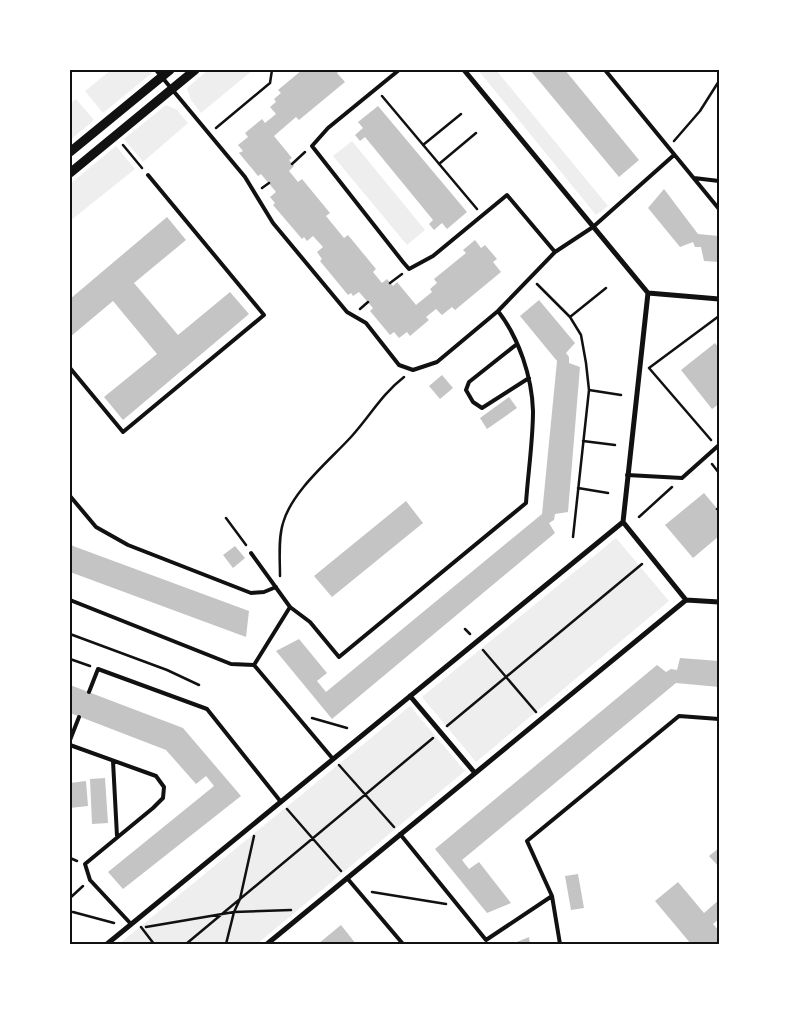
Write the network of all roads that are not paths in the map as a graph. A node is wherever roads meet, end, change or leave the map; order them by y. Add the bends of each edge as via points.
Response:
1 (170, 70) edge
2 (195, 70) edge
3 (399, 70) edge
4 (464, 70) edge
5 (605, 70) edge
6 (159, 73) edge
7 (172, 89) junction
8 (70, 152) edge
9 (674, 155) junction
10 (70, 173) edge
11 (148, 175) road end
12 (693, 178) junction
13 (719, 181) edge
14 (719, 209) edge
15 (594, 227) junction
16 (554, 252) junction
17 (648, 293) junction
18 (719, 300) edge
19 (498, 311) junction
20 (517, 344) junction
21 (70, 368) edge
22 (529, 378) junction
23 (718, 447) edge
24 (628, 475) junction
25 (70, 496) edge
26 (623, 522) junction
27 (251, 553) road end
28 (278, 586) junction
29 (70, 600) edge
30 (686, 600) junction
31 (719, 602) edge
32 (290, 607) junction
33 (254, 664) junction
34 (89, 692) dead end
35 (410, 696) junction
36 (79, 717) dead end
37 (719, 719) edge
38 (70, 740) edge
39 (70, 745) edge
40 (334, 759) junction
41 (113, 761) junction
42 (475, 773) junction
43 (281, 802) junction
44 (400, 834) junction
45 (117, 837) junction
46 (347, 878) junction
47 (552, 896) junction
48 (131, 924) junction
49 (107, 944) edge
50 (267, 944) edge
51 (402, 944) edge
52 (560, 944) edge

1 - 6 street
2 - 7 street
3 - 16 lane via 328,128 312,146 409,268 433,256 507,195
4 - 15 street
5 - 9 lane
6 - 7 lane
6 - 8 street
7 - 10 street
7 - 19 lane via 244,177 273,223 347,312 366,323 399,365 413,370 437,362
9 - 12 lane
9 - 15 lane
11 - 21 lane via 264,315 123,432
12 - 13 lane
12 - 14 lane
15 - 16 lane
15 - 17 street
16 - 19 lane
17 - 18 street
17 - 24 street
19 - 20 lane
20 - 22 lane
20 - 22 lane via 469,382 466,390 482,408
22 - 32 lane via 533,411 526,503 339,657 310,622
23 - 24 lane via 682,478
24 - 26 street
25 - 28 lane via 96,527 128,545 251,593
26 - 30 street
26 - 35 street
27 - 28 lane
28 - 32 lane
29 - 33 lane via 231,664
30 - 31 street
30 - 42 street
32 - 33 lane
33 - 40 lane
34 - 43 lane via 98,669 207,709
35 - 40 street
35 - 42 street
36 - 38 lane
37 - 47 lane via 679,716 527,841
39 - 41 lane
40 - 43 street
41 - 45 lane
41 - 45 lane via 156,776 164,787 163,798
42 - 44 street
43 - 48 street
44 - 46 street
44 - 47 lane via 486,940
45 - 48 lane via 85,864 90,880
46 - 50 street
46 - 51 lane
47 - 52 lane
48 - 49 street

